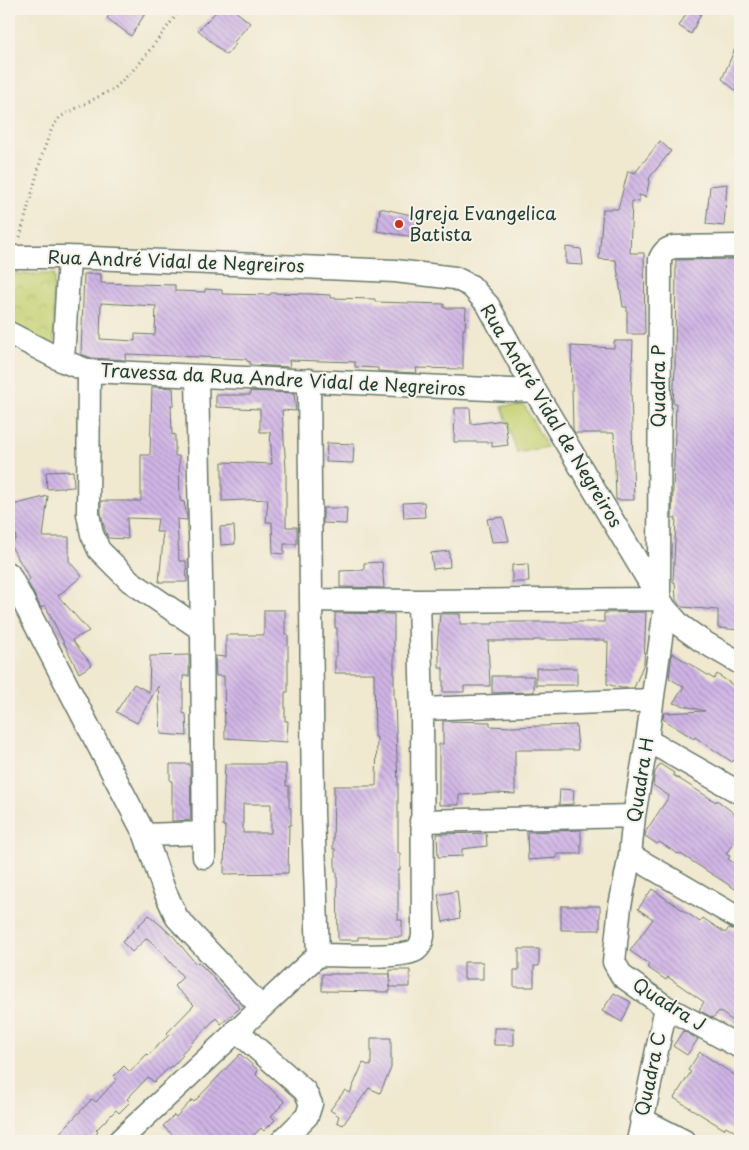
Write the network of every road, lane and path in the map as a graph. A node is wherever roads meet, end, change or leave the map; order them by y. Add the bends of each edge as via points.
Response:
1 (182, 9) edge
2 (740, 246) edge
3 (12, 257) edge
4 (69, 257) junction
5 (9, 333) edge
6 (63, 361) junction
7 (89, 371) junction
8 (197, 376) junction
9 (309, 380) junction
10 (535, 391) junction
11 (9, 574) edge
12 (311, 600) junction
13 (419, 601) junction
14 (662, 604) junction
15 (202, 630) junction
16 (740, 663) edge
17 (652, 700) junction
18 (422, 709) junction
19 (648, 740) junction
20 (740, 793) edge
21 (634, 816) junction
22 (421, 821) junction
23 (203, 833) junction
24 (145, 835) junction
25 (630, 855) junction
26 (204, 857) dead end
27 (740, 919) edge
28 (614, 952) joint
29 (318, 955) junction
30 (261, 1007) junction
31 (666, 1007) junction
32 (236, 1030) junction
33 (740, 1047) edge
34 (641, 1119) junction
35 (119, 1141) edge
36 (282, 1141) edge
37 (638, 1141) edge
38 (684, 1141) edge

1 - 3 path via 139,64 115,88 60,118 52,128
2 - 14 street, Quadra P via 674,246 662,253 660,259
3 - 4 street, Rua André Vidal de Negreiros
4 - 6 street
4 - 10 street, Rua André Vidal de Negreiros via 394,271 455,278 471,286 488,305
5 - 6 street, Travessa da Rua Andre Vidal de Negreiros
6 - 7 street, Travessa da Rua Andre Vidal de Negreiros
7 - 8 street, Travessa da Rua Andre Vidal de Negreiros
7 - 15 street via 88,514 92,534 99,550 130,581
8 - 9 street, Travessa da Rua Andre Vidal de Negreiros
8 - 15 street
9 - 10 street, Travessa da Rua Andre Vidal de Negreiros
9 - 12 street
10 - 14 street, Rua André Vidal de Negreiros
11 - 24 street
12 - 13 street
12 - 29 street
13 - 14 street
13 - 18 street
14 - 16 street, Rua André Vidal de Negreiros via 681,626
14 - 17 street, Quadra H
15 - 23 street
17 - 18 street
17 - 19 street, Quadra H
18 - 22 street
19 - 20 street
19 - 21 street, Quadra H
21 - 22 street
21 - 25 street, Quadra H
22 - 29 street via 421,945 400,955
23 - 24 street
23 - 26 street
24 - 30 street via 177,918
25 - 27 street
25 - 28 street, Quadra H
28 - 31 street, Quadra J via 614,962 622,976
29 - 30 street
30 - 32 street
31 - 33 street, Quadra J
31 - 34 street, Quadra C
32 - 35 street
32 - 36 street via 309,1097 311,1104 307,1116
34 - 37 street, Quadra C
34 - 38 street

